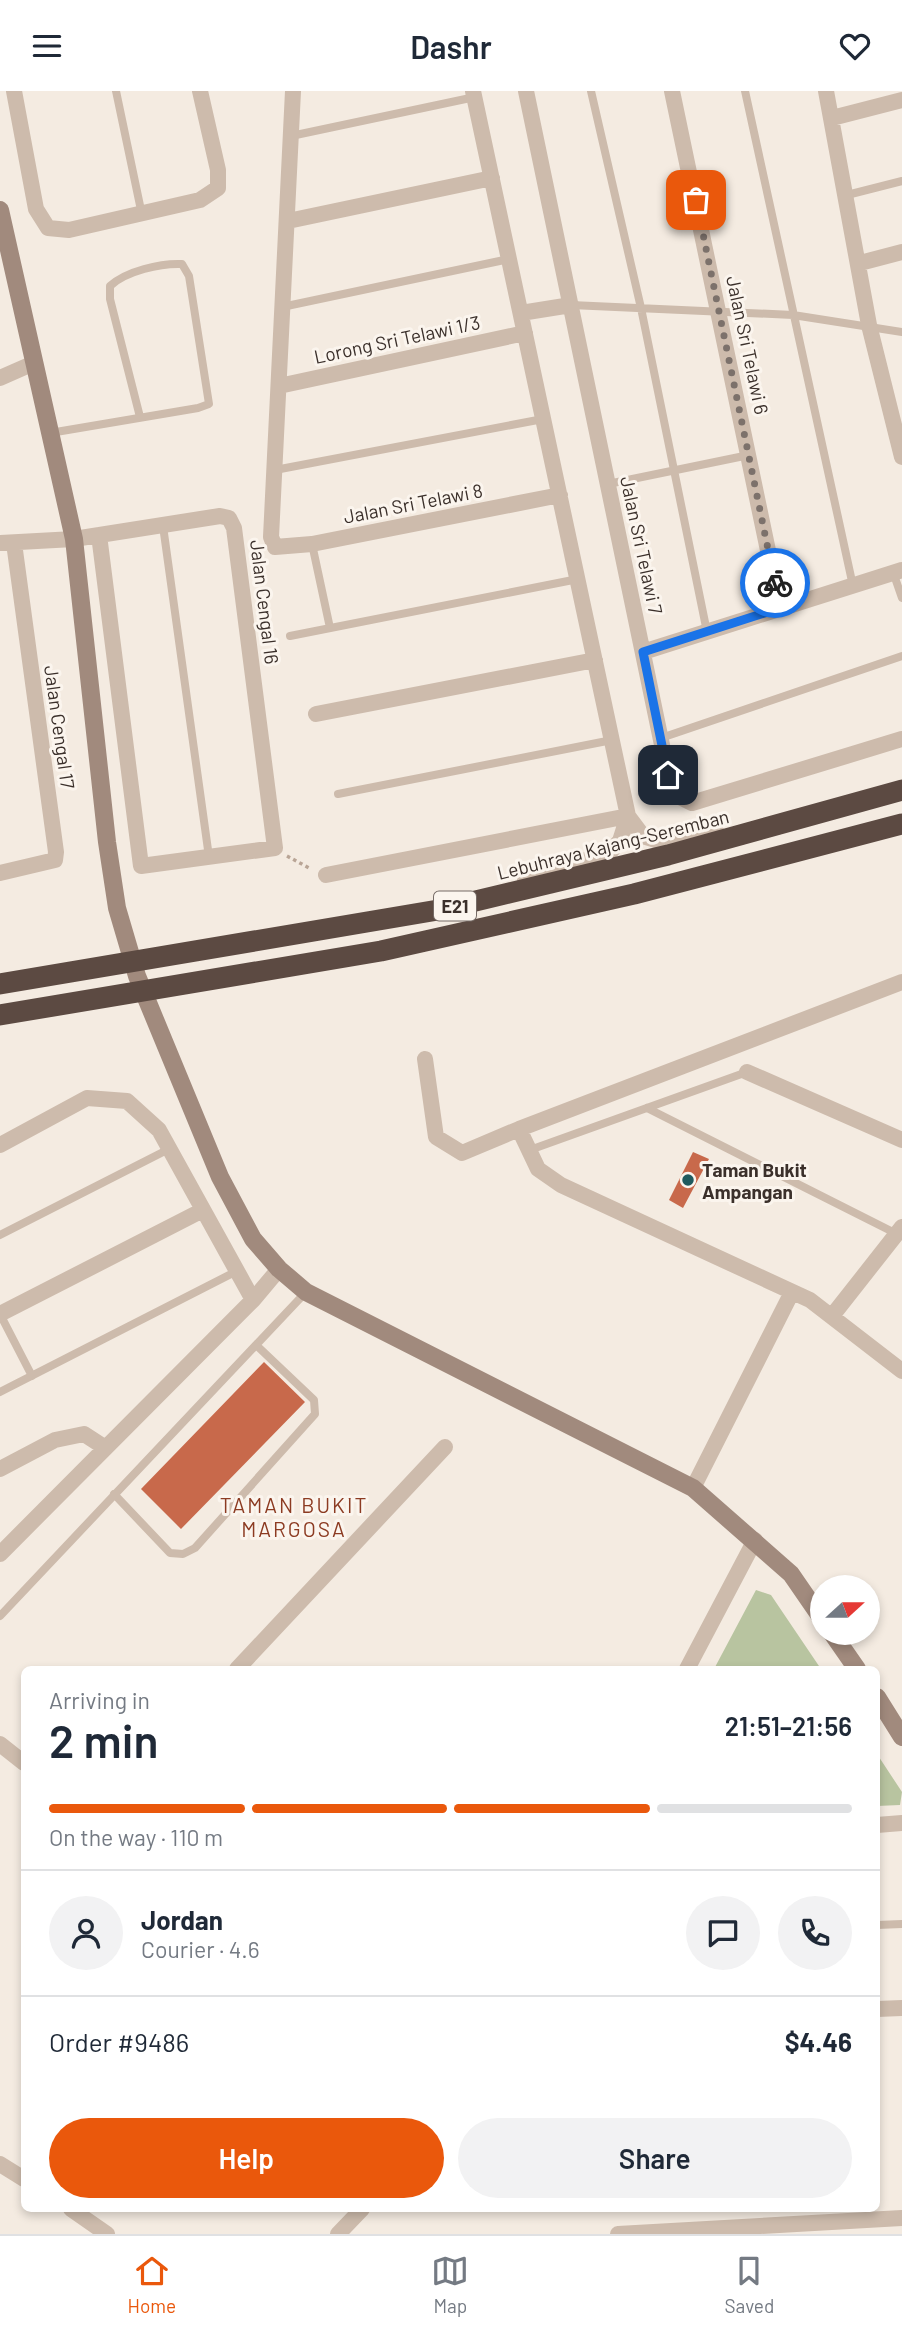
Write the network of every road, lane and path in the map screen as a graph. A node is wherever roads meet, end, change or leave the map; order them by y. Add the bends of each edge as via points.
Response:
1 (14, 91) edge
2 (116, 91) edge
3 (200, 91) edge
4 (293, 91) edge
5 (526, 91) edge
6 (592, 91) edge
7 (672, 91) edge
8 (745, 91) edge
9 (827, 91) edge
10 (474, 94) edge
11 (902, 100) edge
12 (832, 118) junction
13 (291, 136) junction
14 (492, 178) junction
15 (902, 181) edge
16 (847, 195) junction
17 (0, 210) edge
18 (142, 216) junction
19 (288, 221) junction
20 (902, 252) edge
21 (509, 259) junction
22 (860, 263) junction
23 (571, 305) junction
24 (282, 307) junction
25 (641, 309) junction
26 (719, 309) junction
27 (522, 313) junction
28 (793, 314) junction
29 (869, 325) junction
30 (902, 332) edge
31 (525, 333) junction
32 (34, 363) junction
33 (0, 378) edge
34 (279, 386) junction
35 (140, 417) junction
36 (543, 419) junction
37 (50, 432) junction
38 (749, 455) junction
39 (902, 457) edge
40 (275, 470) junction
41 (674, 470) junction
42 (608, 484) junction
43 (560, 495) junction
44 (163, 526) junction
45 (99, 535) junction
46 (75, 539) junction
47 (7, 543) edge
48 (312, 544) junction
49 (898, 571) edge
50 (578, 579) junction
51 (853, 586) junction
52 (902, 598) edge
53 (780, 608) junction
54 (330, 628) junction
55 (706, 632) junction
56 (290, 635) dead end
57 (643, 652) junction
58 (902, 656) edge
59 (595, 660) junction
60 (316, 714) dead end
61 (661, 738) junction
62 (902, 739) edge
63 (612, 740) junction
64 (902, 790) edge
65 (338, 794) dead end
66 (628, 816) junction
67 (902, 824) edge
68 (779, 825) junction
69 (275, 848) junction
70 (209, 857) junction
71 (0, 873) edge
72 (326, 875) joint
73 (438, 910) junction
74 (902, 982) edge
75 (0, 984) edge
76 (0, 1016) edge
77 (425, 1059) dead end
78 (747, 1072) joint
79 (647, 1108) junction
80 (519, 1129) junction
81 (902, 1140) edge
82 (0, 1145) edge
83 (169, 1149) junction
84 (527, 1151) junction
85 (203, 1210) junction
86 (0, 1235) edge
87 (899, 1236) edge
88 (279, 1269) junction
89 (237, 1271) junction
90 (306, 1292) junction
91 (792, 1292) junction
92 (253, 1300) junction
93 (0, 1314) edge
94 (832, 1316) junction
95 (256, 1345) junction
96 (902, 1371) edge
97 (32, 1376) junction
98 (0, 1392) edge
99 (104, 1447) junction
100 (445, 1447) dead end
101 (0, 1469) edge
102 (693, 1488) junction
103 (114, 1494) junction
104 (755, 1540) junction
105 (0, 1554) edge
106 (810, 1602) edge
107 (0, 1616) edge
108 (840, 1645) edge
109 (247, 1666) edge
110 (689, 1666) edge
111 (855, 1666) edge
112 (880, 1702) edge
113 (902, 1737) edge
114 (0, 1744) edge
115 (21, 1761) edge
116 (902, 1823) edge
117 (880, 1825) edge
118 (902, 1924) edge
119 (880, 1925) edge
120 (902, 2008) edge
121 (880, 2009) edge
122 (0, 2164) edge
123 (21, 2177) edge
124 (82, 2212) edge
125 (359, 2212) edge
126 (902, 2218) edge
127 (107, 2234) edge
128 (338, 2234) edge
129 (618, 2234) edge

1 - 18 street via 36,209 48,228 69,230
2 - 18 lane
3 - 18 street via 218,188 200,200
4 - 13 street
5 - 23 street, Jalan Sri Telawi 7
6 - 25 lane
7 - 26 street, Jalan Sri Telawi 6
8 - 28 lane
9 - 12 street
10 - 13 lane
10 - 14 street
11 - 12 street
12 - 16 street
13 - 19 street
14 - 19 street
14 - 21 street
15 - 16 lane
16 - 22 street
17 - 32 street
19 - 24 street
20 - 22 street
21 - 24 lane
21 - 27 street
22 - 29 street
23 - 25 lane
23 - 27 street
23 - 42 street, Jalan Sri Telawi 7
24 - 34 street
25 - 26 lane
25 - 41 lane
26 - 28 lane
26 - 38 street, Jalan Sri Telawi 6
27 - 31 street
28 - 29 lane
28 - 51 lane
29 - 30 lane
29 - 39 street
31 - 34 street, Lorong Sri Telawi 1/3
31 - 36 street
32 - 33 street
32 - 37 street
34 - 40 street
35 - 35 lane via 209,404 189,276 182,264 169,263 118,279 110,286
35 - 37 lane
36 - 40 lane
36 - 43 street
37 - 46 street
38 - 41 lane
38 - 53 street, Jalan Sri Telawi 6
40 - 48 street, Jalan Sri Telawi 8 via 271,537 275,547
41 - 42 lane
41 - 55 lane
42 - 57 street, Jalan Sri Telawi 7
43 - 48 street, Jalan Sri Telawi 8
43 - 50 street
44 - 45 street, Jalan Cengal 16
44 - 69 street, Jalan Cengal 16 via 220,516 229,518 234,529
44 - 70 lane
45 - 46 street, Jalan Cengal 16
45 - 70 street via 141,866
46 - 47 street, Jalan Cengal 16
46 - 88 street via 117,908 138,976 220,1177 253,1239
47 - 71 street, Jalan Cengal 17 via 56,852 55,860 48,864
48 - 54 lane
49 - 51 street
49 - 52 lane
50 - 54 lane
50 - 59 street
51 - 53 street
53 - 55 street
54 - 56 lane
55 - 57 street
57 - 61 street, Jalan Sri Telawi 7
58 - 61 lane
59 - 60 street
59 - 63 street
61 - 62 street, Jalan Sri Telawi 7 via 672,793 692,803
63 - 65 lane
63 - 66 street
64 - 68 highway, Lebuhraya Kajang-Seremban / E21
66 - 68 street via 643,836 659,841
66 - 72 street
66 - 73 street via 620,841 610,852
67 - 76 highway, E21 via 634,894 381,951
68 - 73 highway, Lebuhraya Kajang-Seremban / E21
69 - 70 street
69 - 72 path via 299,865
73 - 75 highway, Lebuhraya Kajang-Seremban / E21
74 - 80 street
77 - 80 street via 436,1137 462,1153
78 - 79 lane
78 - 81 street
79 - 84 lane
79 - 87 lane
80 - 84 street
82 - 83 street via 88,1098 127,1101 159,1130
83 - 85 street
83 - 86 lane
84 - 91 street via 538,1169 561,1185
85 - 89 street
85 - 93 street
87 - 94 street
88 - 90 street
88 - 92 street
89 - 92 street
89 - 97 lane
90 - 95 lane
90 - 102 street
91 - 94 street
91 - 102 street
92 - 99 street
93 - 97 lane
94 - 96 street
95 - 103 lane
95 - 103 lane via 314,1400 315,1414 195,1548 183,1554 170,1553
97 - 98 lane
99 - 101 street via 83,1434 55,1440
99 - 105 street
100 - 109 street
102 - 104 street
103 - 107 lane
104 - 106 street via 791,1574
104 - 110 street
108 - 111 street
112 - 113 street
114 - 115 street
116 - 117 street
118 - 119 lane
120 - 121 street
122 - 123 street
124 - 127 street
125 - 128 street
126 - 129 street

